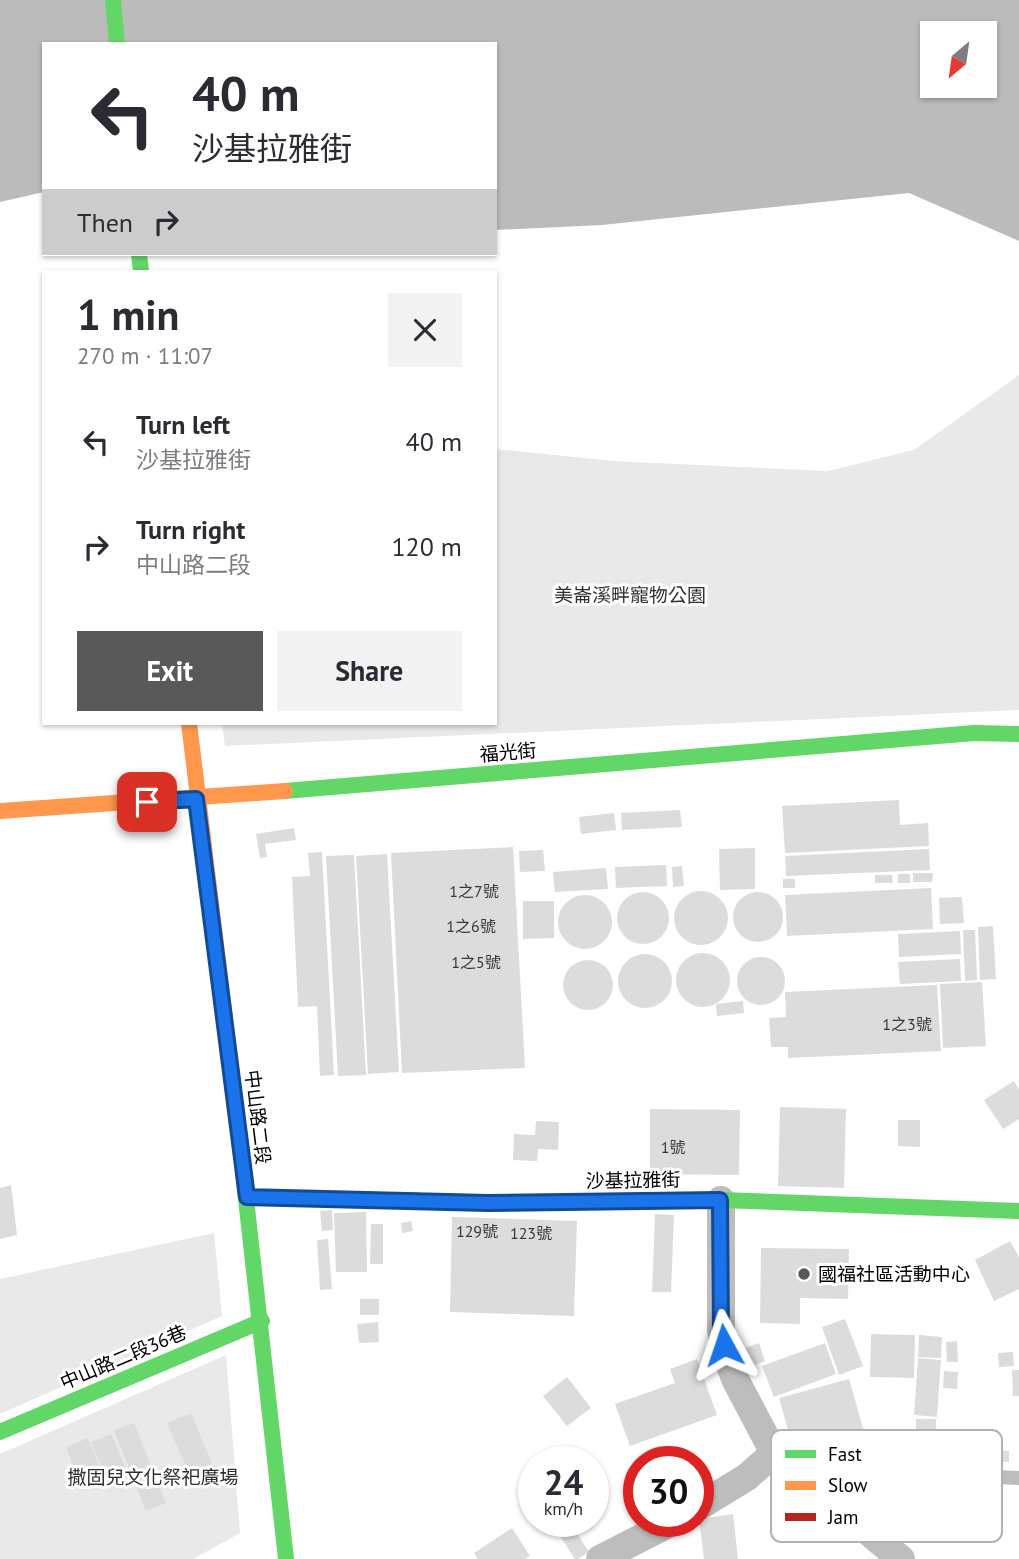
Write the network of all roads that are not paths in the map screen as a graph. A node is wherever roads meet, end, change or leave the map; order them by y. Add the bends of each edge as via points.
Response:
1 (113, 0) edge
2 (117, 42) edge
3 (188, 725) edge
4 (1019, 734) edge
5 (196, 799) junction
6 (0, 811) edge
7 (247, 1197) junction
8 (720, 1200) junction
9 (1019, 1211) edge
10 (262, 1321) junction
11 (0, 1432) edge
12 (771, 1439) edge
13 (771, 1466) edge
14 (714, 1497) edge
15 (643, 1537) edge
16 (881, 1542) edge
17 (286, 1559) edge
18 (600, 1559) edge
19 (901, 1559) edge

1 - 2 street
3 - 5 street, 中山路二段
4 - 5 street, 福光街 via 974,733
5 - 6 street, 福光街
5 - 7 street, 中山路二段
7 - 8 street, 沙基拉雅街 via 488,1203
7 - 10 street, 中山路二段
8 - 9 street, 沙基拉雅街
8 - 12 street via 721,1331 727,1358
10 - 11 street, 中山路二段36巷
10 - 17 street, 中山路二段
13 - 14 street
15 - 18 street
16 - 19 street

